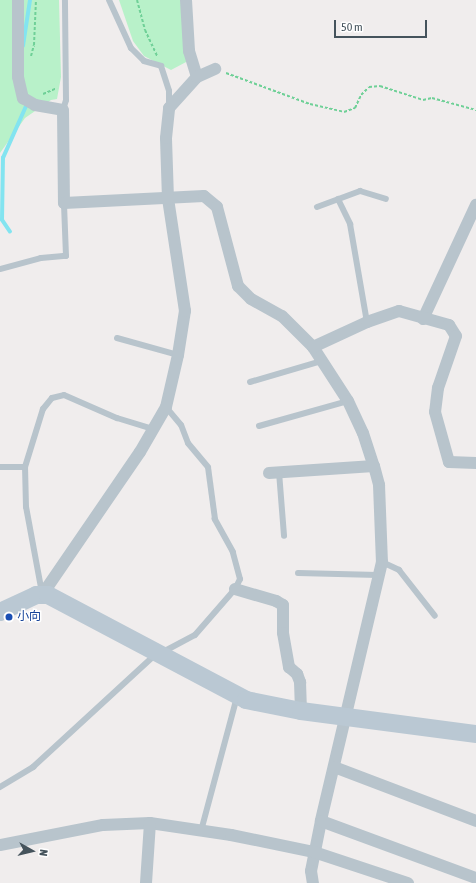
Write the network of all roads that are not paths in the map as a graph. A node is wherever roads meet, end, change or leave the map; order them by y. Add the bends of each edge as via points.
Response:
1 (18, 0) edge
2 (65, 0) edge
3 (109, 0) edge
4 (186, 0) edge
5 (215, 69) road end
6 (197, 77) junction
7 (169, 108) junction
8 (63, 110) junction
9 (168, 199) junction
10 (338, 199) junction
11 (386, 199) dead end
12 (64, 203) junction
13 (476, 205) edge
14 (316, 207) dead end
15 (0, 269) edge
16 (423, 318) junction
17 (366, 322) junction
18 (117, 338) dead end
19 (313, 347) junction
20 (178, 355) junction
21 (322, 361) junction
22 (250, 382) dead end
23 (348, 401) junction
24 (166, 406) junction
25 (259, 426) dead end
26 (153, 429) junction
27 (476, 464) edge
28 (374, 466) junction
29 (0, 467) edge
30 (25, 467) junction
31 (274, 472) joint
32 (284, 536) dead end
33 (382, 562) junction
34 (298, 573) dead end
35 (378, 575) junction
36 (235, 588) junction
37 (42, 594) junction
38 (0, 612) edge
39 (436, 616) dead end
40 (158, 653) junction
41 (237, 695) junction
42 (301, 712) junction
43 (346, 718) junction
44 (476, 734) edge
45 (334, 767) junction
46 (0, 786) edge
47 (321, 821) junction
48 (476, 821) edge
49 (150, 823) junction
50 (202, 831) junction
51 (0, 844) edge
52 (314, 852) junction
53 (476, 878) edge
54 (146, 883) edge
55 (313, 883) edge
56 (408, 883) edge

1 - 8 street via 18,77 23,98 35,105
2 - 8 lane via 66,100
3 - 7 lane via 131,48 144,61 161,66 169,91
4 - 6 street via 189,51
5 - 6 street
6 - 7 street
7 - 9 street via 166,138
8 - 12 street
9 - 12 street
9 - 19 street via 204,196 217,207 238,286 251,299 282,316
9 - 20 street via 185,311
10 - 11 lane via 360,190
10 - 14 lane
10 - 17 lane via 350,224
12 - 15 lane via 66,256 41,258
13 - 16 street
16 - 17 street via 399,311
16 - 27 street via 449,325 456,336 438,388 435,412 449,462
17 - 19 street
18 - 20 lane
19 - 21 street
20 - 24 street
21 - 22 lane
21 - 23 street
23 - 25 lane
23 - 28 street via 363,433
24 - 26 street
24 - 36 lane via 181,425 188,443 208,467 214,519 233,552 239,570 240,579
26 - 30 lane via 116,418 73,397 64,395 52,398 43,409
26 - 37 street
28 - 31 street
28 - 33 street via 379,486
29 - 30 lane
30 - 37 lane via 26,507
31 - 32 lane
33 - 35 street
33 - 39 lane via 399,570
34 - 35 lane
35 - 43 street
36 - 40 lane via 195,635
36 - 42 street via 282,605 283,633 289,667 297,674 300,682
37 - 38 street
37 - 40 street via 53,597
40 - 41 street
40 - 46 lane via 33,767
41 - 42 street via 268,706
41 - 50 lane
42 - 43 street
43 - 44 street
43 - 45 street
45 - 47 street
45 - 48 street
47 - 52 street
47 - 53 street
49 - 50 street
49 - 51 street via 103,825
49 - 54 street
50 - 52 street
52 - 55 street via 311,871
52 - 56 street

